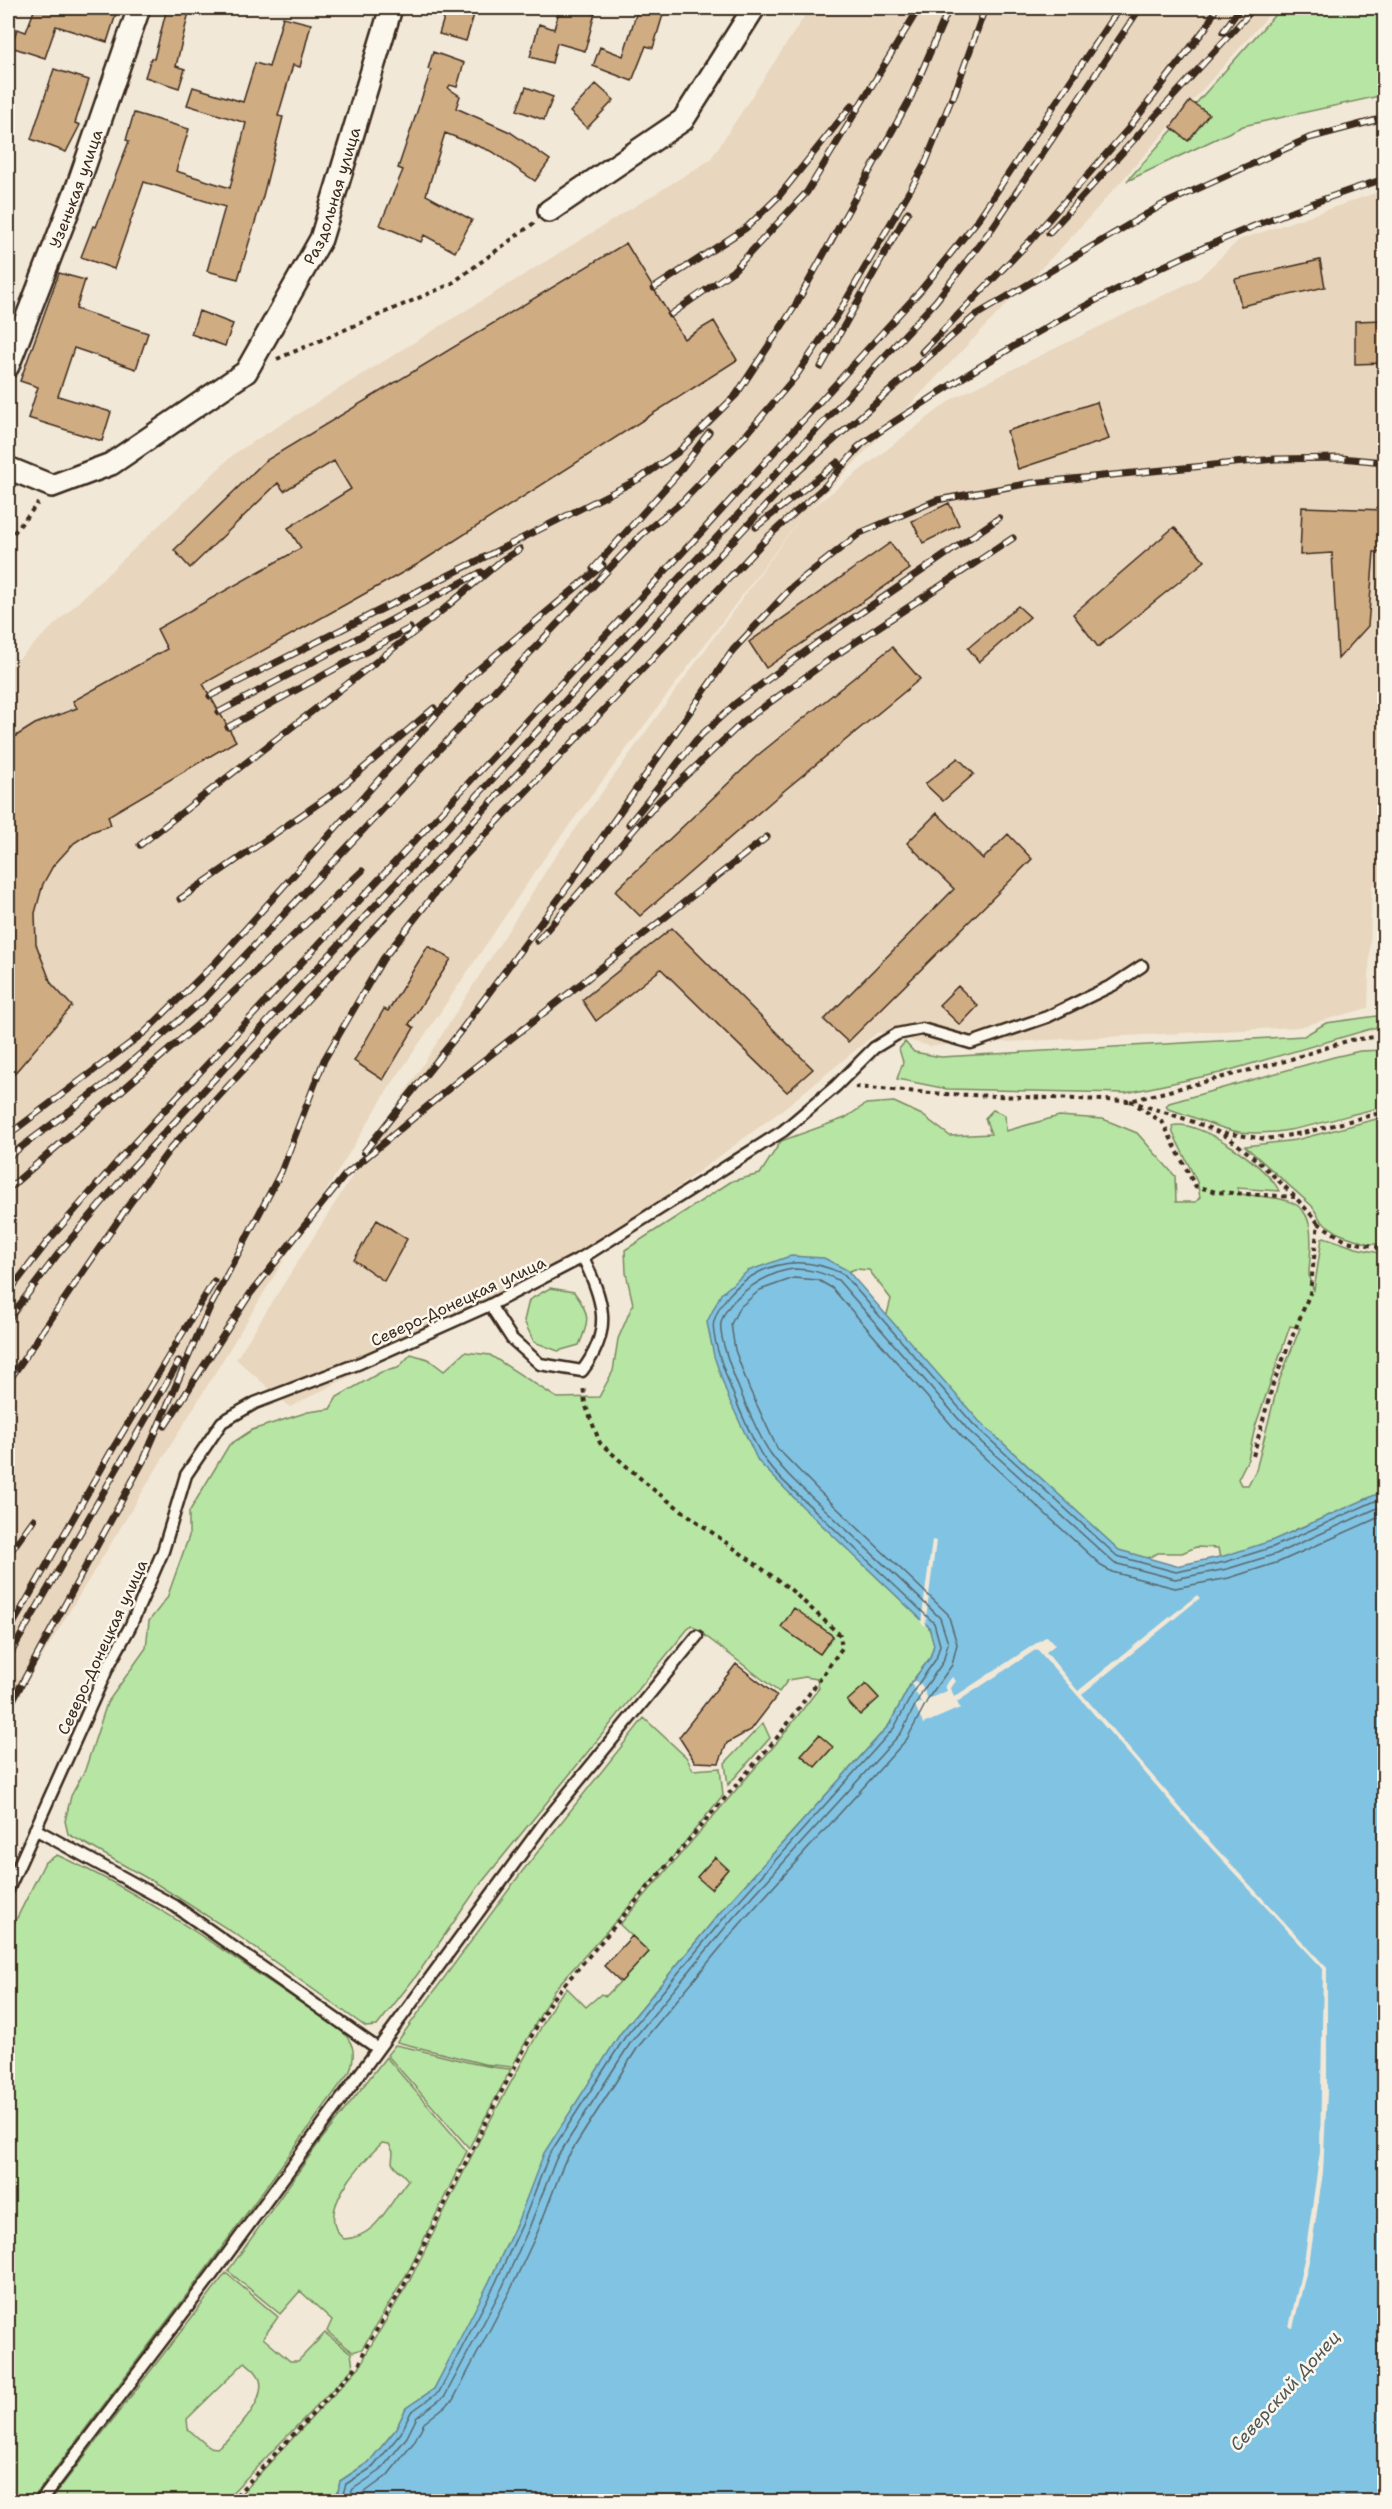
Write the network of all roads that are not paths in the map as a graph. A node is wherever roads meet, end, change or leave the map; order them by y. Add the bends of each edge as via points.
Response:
1 (137, 8) edge
2 (391, 8) edge
3 (754, 8) edge
4 (549, 211) road end
5 (8, 366) edge
6 (8, 468) edge
7 (1142, 966) dead end
8 (583, 1257) junction
9 (490, 1305) junction
10 (697, 1636) dead end
11 (35, 1829) junction
12 (8, 1890) edge
13 (377, 2048) junction
14 (40, 2502) edge

1 - 5 street, Узенькая улица via 78,184
2 - 6 street, Раздольная улица via 321,239 246,372 111,464 52,486
3 - 4 street via 683,120
7 - 8 lane, Северо-Донецкая улица via 1113,985 1047,1017 971,1043 922,1029 897,1034 874,1048 783,1131
8 - 9 lane, Северо-Донецкая улица
8 - 9 lane via 600,1295 604,1325 595,1353 582,1371 540,1364 512,1339
9 - 11 lane, Северо-Донецкая улица via 360,1363 255,1403 222,1422 186,1475 163,1551
10 - 13 lane via 544,1823
11 - 12 lane, Северо-Донецкая улица
11 - 13 lane via 175,1906
13 - 14 lane

